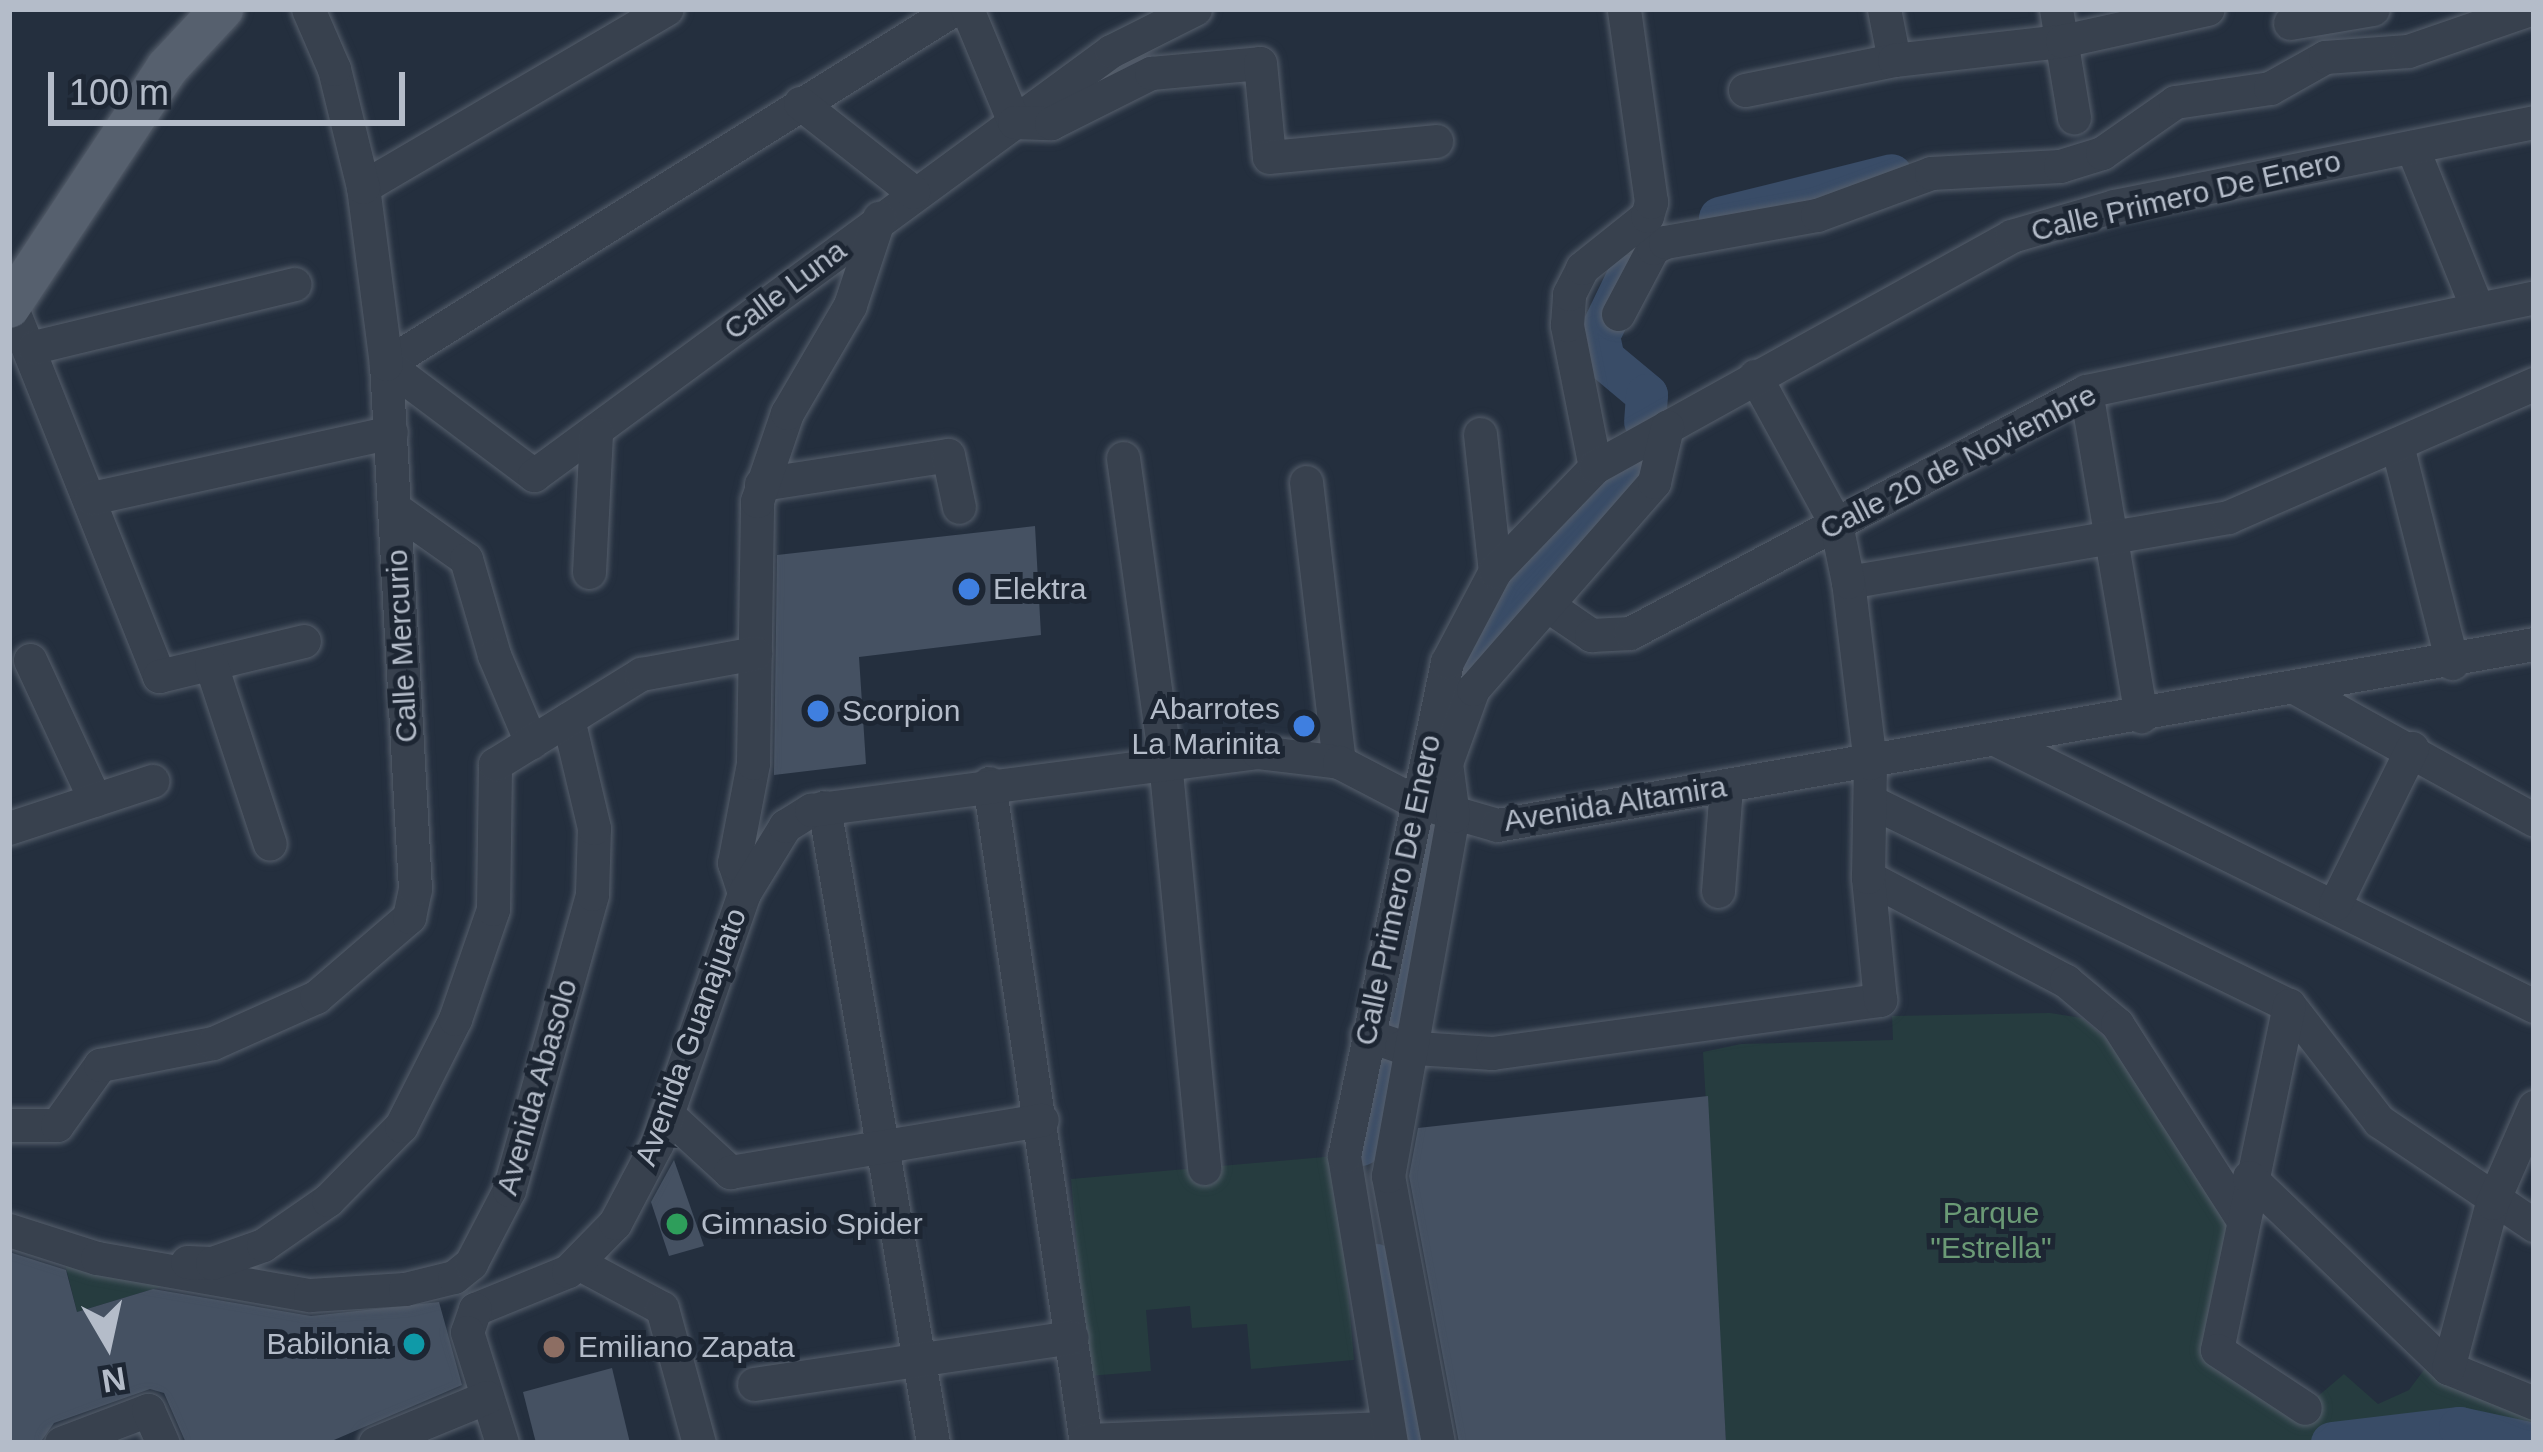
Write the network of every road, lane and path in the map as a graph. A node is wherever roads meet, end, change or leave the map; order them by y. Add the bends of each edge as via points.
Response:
1 (222, 9) edge
2 (308, 9) edge
3 (667, 9) edge
4 (954, 9) edge
5 (967, 9) edge
6 (1195, 9) edge
7 (1624, 9) edge
8 (1883, 9) edge
9 (2207, 9) edge
10 (2373, 9) edge
11 (2532, 12) edge
12 (2059, 25) edge
13 (2290, 38) edge
14 (1894, 60) junction
15 (1745, 90) dead end
16 (800, 103) junction
17 (1014, 122) junction
18 (2534, 122) edge
19 (2088, 133) junction
20 (1436, 141) dead end
21 (2412, 147) junction
22 (363, 188) junction
23 (913, 192) junction
24 (879, 218) junction
25 (294, 284) dead end
26 (2534, 297) edge
27 (10, 304) edge
28 (2476, 308) junction
29 (1618, 314) dead end
30 (34, 347) junction
31 (386, 364) junction
32 (1755, 376) junction
33 (2534, 384) edge
34 (2086, 391) junction
35 (1667, 428) junction
36 (391, 432) junction
37 (596, 434) junction
38 (1480, 434) dead end
39 (2397, 445) junction
40 (1124, 458) dead end
41 (1595, 467) junction
42 (1306, 482) dead end
43 (761, 484) junction
44 (91, 498) junction
45 (959, 507) dead end
46 (394, 508) junction
47 (1836, 524) junction
48 (2113, 538) junction
49 (1495, 571) junction
50 (589, 572) dead end
51 (1848, 582) junction
52 (1550, 607) junction
53 (304, 641) dead end
54 (2534, 644) edge
55 (754, 653) junction
56 (30, 660) dead end
57 (2452, 663) junction
58 (211, 665) junction
59 (2298, 688) junction
60 (2140, 716) junction
61 (568, 719) junction
62 (1996, 740) junction
63 (531, 742) junction
64 (2412, 748) junction
65 (1165, 761) junction
66 (1339, 762) junction
67 (1870, 763) junction
68 (152, 781) dead end
69 (989, 783) junction
70 (1726, 788) junction
71 (94, 800) junction
72 (1414, 801) junction
73 (1872, 802) junction
74 (824, 807) junction
75 (1453, 816) junction
76 (2531, 816) edge
77 (9, 828) edge
78 (271, 844) dead end
79 (1868, 877) junction
80 (1718, 891) dead end
81 (744, 893) junction
82 (2335, 904) junction
83 (2289, 1005) junction
84 (2534, 1006) edge
85 (1388, 1042) junction
86 (2534, 1107) edge
87 (668, 1114) junction
88 (1042, 1120) junction
89 (9, 1125) edge
90 (884, 1142) junction
91 (1204, 1168) dead end
92 (2249, 1177) junction
93 (2492, 1203) junction
94 (2242, 1220) junction
95 (2534, 1226) edge
96 (9, 1229) edge
97 (97, 1258) junction
98 (578, 1263) junction
99 (454, 1277) junction
100 (475, 1309) junction
101 (1072, 1337) junction
102 (920, 1360) junction
103 (2448, 1368) junction
104 (754, 1384) dead end
105 (488, 1397) junction
106 (2534, 1403) edge
107 (2305, 1408) dead end
108 (1389, 1436) edge
109 (1086, 1442) edge
110 (61, 1443) edge
111 (163, 1443) edge
112 (375, 1443) edge
113 (502, 1443) edge
114 (699, 1443) edge
115 (933, 1443) edge
116 (1438, 1443) edge

1 - 27 main road via 167,68
2 - 22 street, Calle Mercurio via 334,69
3 - 22 street
4 - 16 street
5 - 17 street
6 - 17 street, Calle Luna via 1111,51
7 - 41 street via 1647,216 1582,268 1569,294 1567,326
8 - 14 street
9 - 12 street
10 - 13 street
11 - 13 street via 2408,51 2325,57
12 - 14 street
12 - 19 street
13 - 19 street via 2270,88 2175,102
14 - 15 street
16 - 23 street
16 - 31 street
17 - 20 street via 1051,123 1150,74 1260,63 1269,157
17 - 23 street, Calle Luna
18 - 21 street, Calle Primero De Enero
19 - 29 street via 2060,166 1931,173 1817,215 1665,242 1653,248
21 - 28 street
21 - 32 street, Calle Primero De Enero via 2114,206 2011,236
22 - 31 street, Calle Mercurio
23 - 24 street, Calle Luna
24 - 37 street, Calle Luna
24 - 43 street via 850,305 787,412
25 - 30 street
26 - 28 street, Calle 20 de Noviembre
27 - 30 street
28 - 34 street, Calle 20 de Noviembre
30 - 44 street
31 - 36 street, Calle Mercurio
31 - 37 street, Calle Luna via 534,475
32 - 35 street, Calle Primero De Enero
32 - 47 street
33 - 39 street
34 - 47 street, Calle 20 de Noviembre
34 - 48 street
35 - 41 street, Calle Primero De Enero
35 - 52 street, Calle Primero De Enero via 1654,482
36 - 44 street
36 - 46 street, Calle Mercurio
37 - 50 street
38 - 49 street
39 - 48 street via 2228,517
39 - 57 street
40 - 65 street
41 - 49 street, Calle Primero De Enero
42 - 66 street
43 - 45 street via 948,455
43 - 55 street
44 - 58 street via 159,676
46 - 63 street via 466,559
46 - 89 street, Calle Mercurio via 415,889 410,917 295,1008 213,1043 100,1065 57,1125
47 - 51 street
47 - 52 street, Calle 20 de Noviembre via 1610,639
48 - 51 street
48 - 60 street
49 - 72 street, Calle Primero De Enero via 1448,662
51 - 67 street
52 - 75 street, Calle Primero De Enero via 1473,689 1446,763
53 - 58 street
54 - 57 street, Avenida Altamira
55 - 61 street via 641,674
55 - 81 street via 751,789 734,863
56 - 71 street
57 - 59 street, Avenida Altamira
58 - 78 street
59 - 60 street, Avenida Altamira
59 - 64 street
60 - 62 street, Avenida Altamira
61 - 63 street
61 - 99 street, Avenida Abasolo via 594,828 592,894 509,1190 481,1248
62 - 67 street, Avenida Altamira
62 - 82 street
63 - 97 street via 489,772 499,842 493,909 455,1018 401,1126 328,1200 263,1245 212,1263
64 - 76 street
64 - 82 street
65 - 66 street, Avenida Altamira via 1258,752
65 - 69 street, Avenida Altamira
65 - 91 street
66 - 72 street, Avenida Altamira
67 - 70 street, Avenida Altamira
67 - 73 street
68 - 71 street
69 - 74 street, Avenida Altamira
69 - 88 street
70 - 75 street, Avenida Altamira via 1497,825
70 - 80 street
71 - 77 street
72 - 75 street, Avenida Altamira
72 - 85 street, Calle Primero De Enero
73 - 79 street
73 - 83 street
74 - 81 street, Avenida Altamira via 785,826
74 - 90 street
75 - 85 street, Calle Primero De Enero
79 - 85 street via 1880,1000 1492,1053
79 - 94 street via 2066,980 2116,1024
81 - 87 street, Avenida Guanajuato
82 - 84 street
83 - 92 street
83 - 93 street via 2379,1121
85 - 108 street, Calle Primero De Enero via 1344,1156
85 - 116 street via 1388,1176
86 - 93 street
87 - 90 street via 730,1172
87 - 98 street, Avenida Guanajuato via 615,1223
88 - 90 street
88 - 101 street
90 - 102 street
92 - 94 street
92 - 103 street
93 - 95 street
93 - 103 street
94 - 107 street via 2217,1350
96 - 97 street
97 - 99 street via 310,1295
98 - 100 street, Avenida Guanajuato
98 - 114 street via 662,1308
99 - 100 street
100 - 105 street via 467,1332
101 - 102 street
101 - 109 street
102 - 104 street
102 - 115 street
103 - 106 street
105 - 112 street
105 - 113 street
108 - 109 street
110 - 111 street via 148,1410

